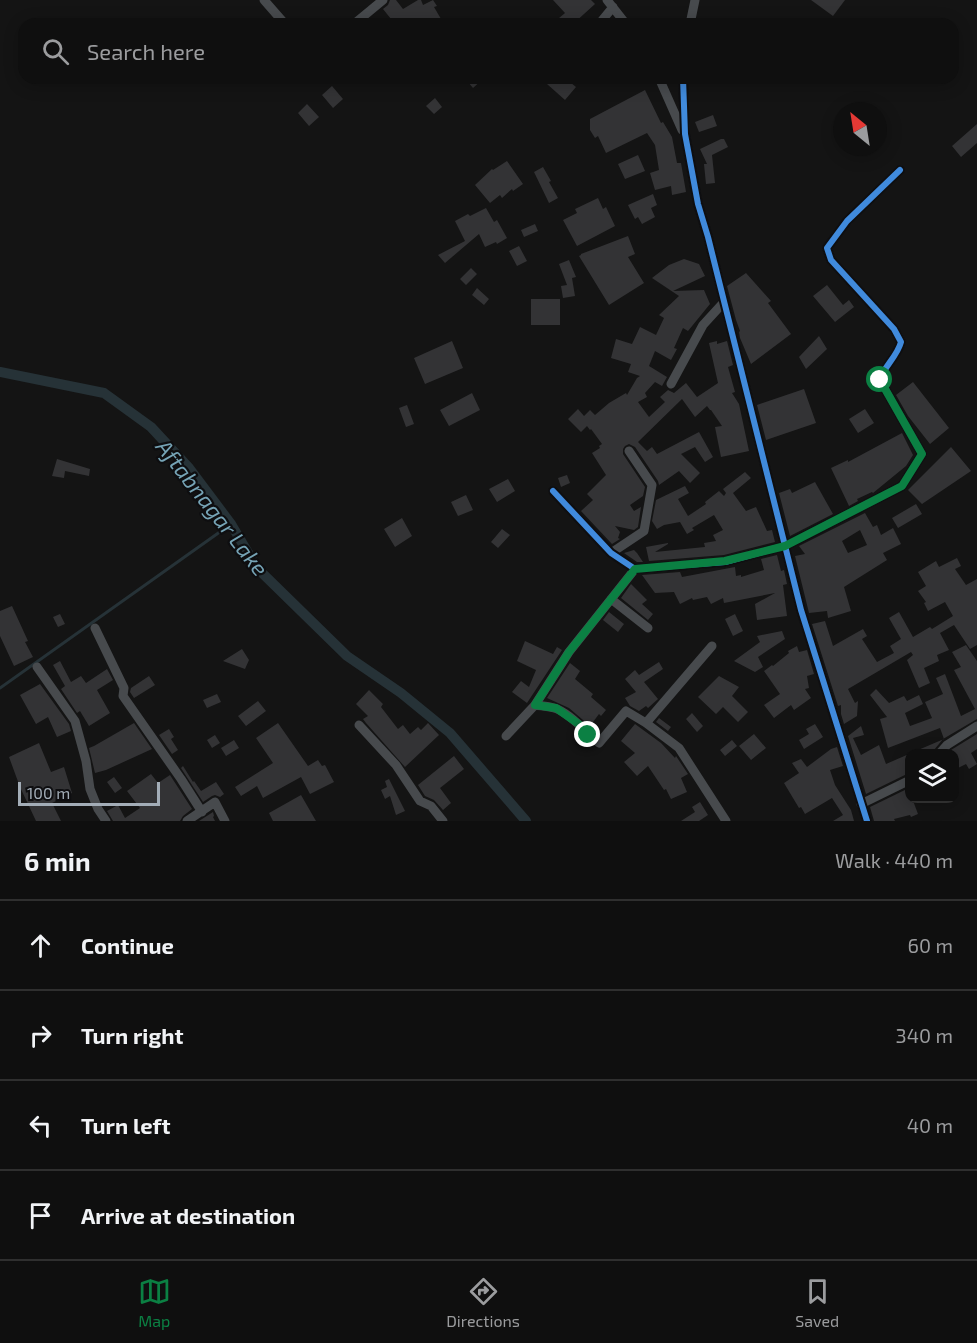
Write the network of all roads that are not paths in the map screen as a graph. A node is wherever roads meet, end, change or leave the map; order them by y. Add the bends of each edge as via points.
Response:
1 (264, 0) edge
2 (383, 0) edge
3 (695, 0) edge
4 (610, 3) edge
5 (280, 18) edge
6 (361, 18) edge
7 (602, 18) edge
8 (622, 18) edge
9 (691, 18) edge
10 (662, 84) edge
11 (683, 84) edge
12 (685, 134) junction
13 (900, 170) dead end
14 (724, 302) junction
15 (671, 384) dead end
16 (628, 452) dead end
17 (553, 490) dead end
18 (785, 546) junction
19 (611, 553) junction
20 (635, 569) junction
21 (611, 599) junction
22 (95, 628) dead end
23 (648, 628) dead end
24 (712, 646) dead end
25 (37, 668) dead end
26 (535, 705) junction
27 (646, 723) junction
28 (360, 725) dead end
29 (977, 726) edge
30 (506, 736) dead end
31 (943, 749) edge
32 (905, 782) edge
33 (861, 804) junction
34 (202, 812) junction
35 (106, 821) edge
36 (187, 821) edge
37 (225, 821) edge
38 (443, 821) edge
39 (726, 821) edge
40 (867, 821) edge

1 - 5 street
2 - 6 street
3 - 9 street
4 - 7 street
4 - 8 street
10 - 12 street
11 - 12 street
12 - 14 street via 698,204
13 - 18 street via 847,221 827,248 831,260 894,329 901,342 880,380 922,454 902,486
14 - 15 street via 703,325
14 - 18 street
16 - 19 street via 652,485 644,531
17 - 19 street
18 - 20 street via 725,561
18 - 33 street
19 - 20 street
20 - 21 street
21 - 23 street
21 - 26 street via 569,652
22 - 34 street via 124,688 123,696
24 - 27 street
25 - 35 street via 75,721 90,789
26 - 27 street via 556,708 599,743 627,711
26 - 30 street
27 - 39 street via 679,748
28 - 38 street via 396,765 420,801 431,806
29 - 31 street
32 - 33 street
33 - 40 street
34 - 36 street
34 - 37 street via 216,802

